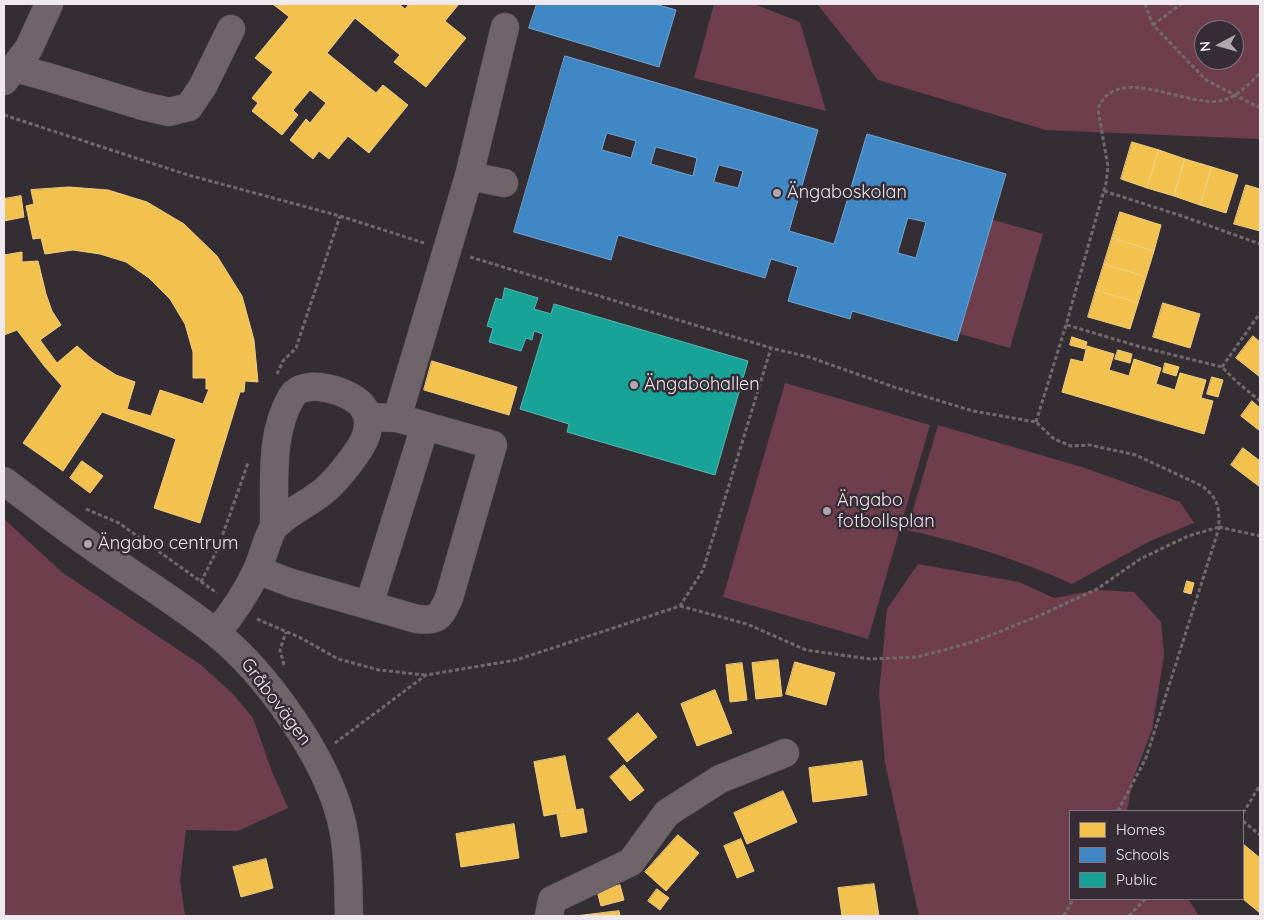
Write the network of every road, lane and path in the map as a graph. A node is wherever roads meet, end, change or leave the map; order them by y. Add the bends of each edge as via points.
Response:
1 (49, 4) edge
2 (1145, 4) edge
3 (1181, 4) edge
4 (1153, 25) junction
5 (505, 27) dead end
6 (231, 29) dead end
7 (1260, 73) edge
8 (9, 74) edge
9 (1234, 94) junction
10 (1260, 108) edge
11 (4, 115) edge
12 (469, 176) junction
13 (504, 183) dead end
14 (1104, 191) junction
15 (1260, 244) edge
16 (448, 250) junction
17 (1260, 313) edge
18 (1066, 325) junction
19 (771, 348) junction
20 (1222, 367) junction
21 (1260, 401) edge
22 (368, 417) junction
23 (397, 418) junction
24 (1036, 422) junction
25 (425, 426) junction
26 (4, 481) edge
27 (81, 507) dead end
28 (274, 526) junction
29 (1219, 527) junction
30 (1260, 536) edge
31 (257, 570) junction
32 (369, 605) junction
33 (680, 606) junction
34 (238, 607) junction
35 (216, 633) junction
36 (426, 675) junction
37 (332, 745) dead end
38 (785, 753) dead end
39 (1260, 786) edge
40 (1119, 810) edge
41 (1244, 811) edge
42 (1244, 822) edge
43 (1260, 836) edge
44 (1072, 900) edge
45 (1144, 900) edge
46 (551, 908) edge
47 (349, 916) edge
48 (1064, 916) edge
49 (1129, 916) edge

1 - 8 street via 29,48
2 - 4 path
3 - 4 path
4 - 9 path via 1206,80
5 - 12 street
6 - 8 street via 203,86 188,107 168,112 48,76
7 - 9 path
9 - 10 path
9 - 14 path via 1206,101 1132,86 1109,92 1098,109 1108,167
11 - 16 path via 188,175 340,216
12 - 13 street
12 - 16 street
14 - 15 path
14 - 18 path
16 - 19 path
16 - 23 street
17 - 20 path
18 - 20 path via 1141,348
18 - 24 path
19 - 24 path via 809,357 973,411
19 - 33 path via 703,570
20 - 21 path
22 - 23 street
22 - 28 street via 361,448 326,490
22 - 28 street via 356,399 325,387 307,386 293,394 276,441
23 - 25 street
24 - 29 path via 1054,439 1071,446 1090,445 1136,455 1202,486 1217,502
25 - 32 street
25 - 32 street via 493,445 450,598 441,615 433,620 417,619
26 - 35 street, Gråbovägen
27 - 34 path via 119,523
28 - 31 street
29 - 30 path
29 - 33 path via 1188,536 1140,559 1096,589 1041,615 976,641 918,657 870,659 806,650 747,624
29 - 40 path via 1146,758
31 - 32 street
31 - 34 street
33 - 36 path via 516,660
34 - 35 street
34 - 36 path via 338,659 379,670
35 - 47 street, Gråbovägen via 244,659 276,697 311,747 330,787 341,817 347,849
36 - 37 path
38 - 46 street via 720,779 667,813 631,862
39 - 41 path
42 - 43 path
44 - 48 path
45 - 49 path

